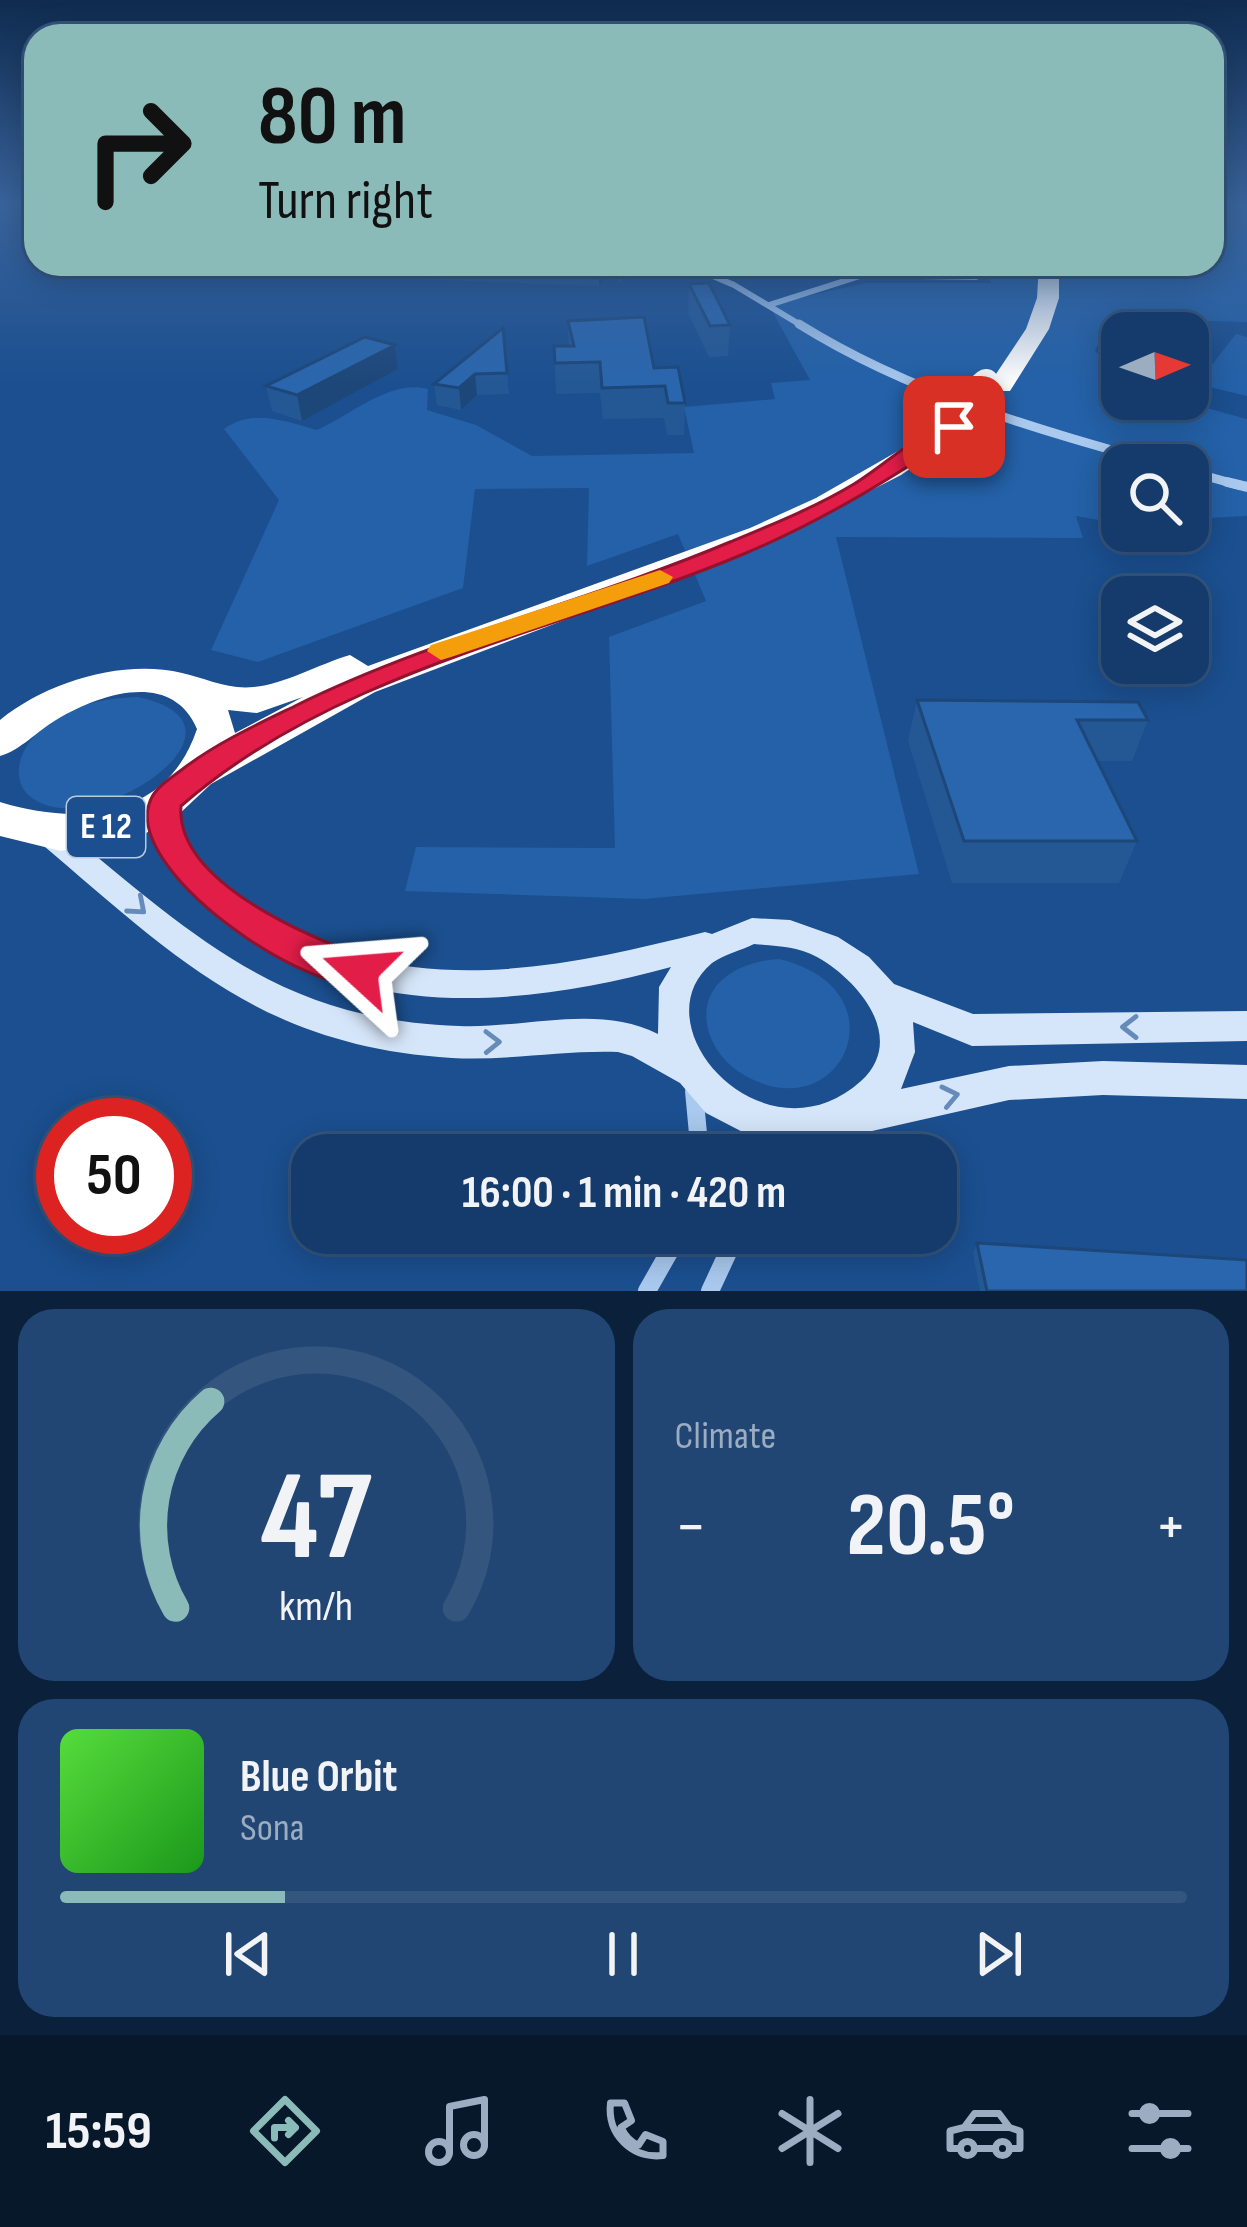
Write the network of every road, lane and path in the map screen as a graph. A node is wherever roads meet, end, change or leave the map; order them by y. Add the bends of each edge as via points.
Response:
1 (716, 276) edge
2 (860, 276) edge
3 (920, 276) edge
4 (1034, 276) edge
5 (1049, 276) edge
6 (976, 277) dead end
7 (769, 305) junction
8 (993, 384) junction
9 (946, 425) junction
10 (1101, 445) edge
11 (1209, 477) edge
12 (1247, 487) edge
13 (198, 695) junction
14 (9, 730) edge
15 (199, 773) junction
16 (165, 802) junction
17 (0, 818) edge
18 (48, 833) junction
19 (719, 941) junction
20 (882, 994) junction
21 (1247, 1026) edge
22 (688, 1071) junction
23 (1247, 1082) edge
24 (833, 1122) junction
25 (700, 1134) edge
26 (815, 1134) edge
27 (668, 1254) edge
28 (727, 1254) edge
29 (647, 1291) edge
30 (710, 1291) edge

1 - 7 street
2 - 7 street
3 - 6 street
4 - 8 highway, E 12 via 1025,328
5 - 8 highway, E 12 via 1038,329
7 - 10 street via 833,346 950,397
8 - 9 highway, E 12
9 - 13 highway, E 12 via 808,503 664,563 282,694
9 - 15 highway, E 12 via 857,492 792,524 418,659
11 - 12 street
13 - 14 highway, E 12 via 170,683 110,683 67,695
13 - 15 highway via 218,728
15 - 16 highway, E 12
16 - 18 highway, E 12 via 119,823
16 - 19 main road via 171,848 223,903 301,951 360,971 426,985 529,986
17 - 18 highway, E 12
18 -> 22 main road via 195,957 275,1003 342,1026 429,1040 618,1036
19 - 20 main road via 752,931 803,934 851,957
19 - 22 main road via 688,967 672,1001 672,1028
21 -> 20 main road via 972,1030
20 - 24 main road via 895,1030 892,1063 873,1095
22 - 24 main road via 714,1099 752,1120 788,1127
22 - 25 street
24 -> 23 main road via 1010,1083
24 - 26 street
27 - 29 street
28 - 30 street

